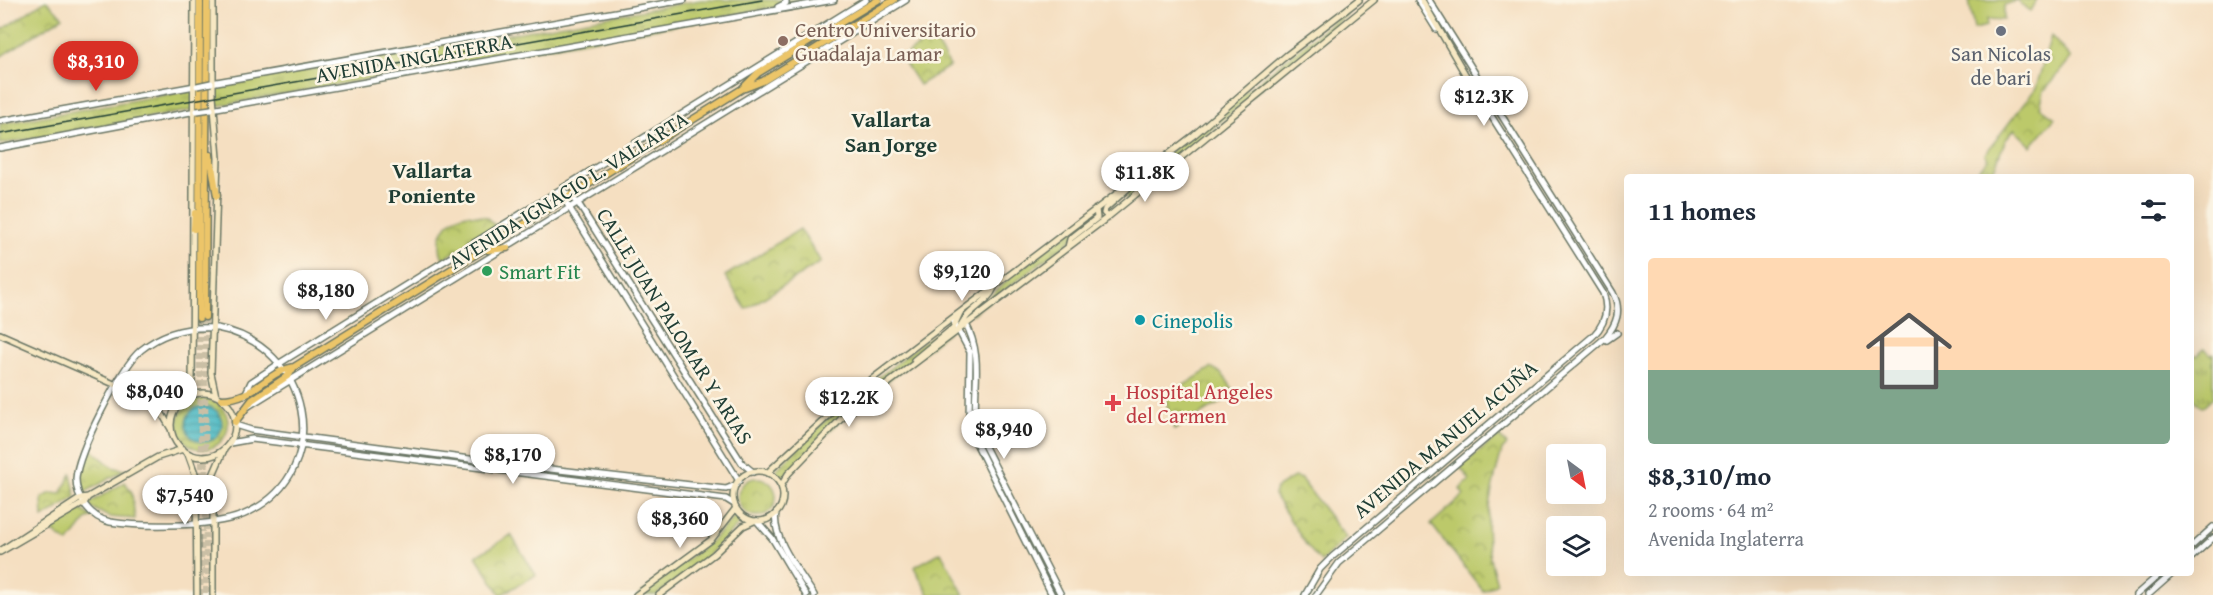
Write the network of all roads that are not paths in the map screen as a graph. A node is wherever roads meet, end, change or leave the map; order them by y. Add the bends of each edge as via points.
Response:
1 (194, 0) edge
2 (200, 0) edge
3 (207, 0) edge
4 (213, 0) edge
5 (684, 0) edge
6 (786, 0) edge
7 (834, 0) edge
8 (866, 0) edge
9 (878, 0) edge
10 (894, 0) edge
11 (906, 0) edge
12 (1359, 0) edge
13 (1368, 0) edge
14 (1374, 0) edge
15 (1420, 0) edge
16 (1429, 0) edge
17 (768, 11) junction
18 (1359, 11) junction
19 (212, 83) junction
20 (196, 86) junction
21 (742, 89) junction
22 (1479, 98) joint
23 (212, 109) junction
24 (195, 111) junction
25 (0, 121) edge
26 (207, 140) junction
27 (0, 148) edge
28 (199, 150) junction
29 (1138, 177) junction
30 (560, 190) junction
31 (217, 196) junction
32 (568, 198) junction
33 (578, 203) junction
34 (572, 207) junction
35 (1096, 209) junction
36 (1108, 217) junction
37 (194, 229) junction
38 (1068, 247) junction
39 (507, 248) junction
40 (484, 250) junction
41 (994, 286) junction
42 (960, 313) junction
43 (952, 319) junction
44 (965, 322) junction
45 (211, 327) junction
46 (194, 328) junction
47 (958, 328) junction
48 (1617, 333) dead end
49 (0, 334) edge
50 (1588, 352) junction
51 (286, 372) junction
52 (115, 385) junction
53 (218, 397) junction
54 (187, 398) junction
55 (154, 402) junction
56 (235, 423) junction
57 (172, 431) junction
58 (301, 437) junction
59 (230, 443) junction
60 (300, 446) junction
61 (225, 448) junction
62 (185, 451) junction
63 (753, 472) junction
64 (767, 473) junction
65 (737, 483) junction
66 (781, 486) junction
67 (83, 501) junction
68 (735, 506) junction
69 (777, 513) junction
70 (755, 521) junction
71 (213, 523) junction
72 (196, 524) junction
73 (2213, 527) edge
74 (2213, 538) edge
75 (2194, 544) edge
76 (0, 551) edge
77 (2194, 555) edge
78 (2158, 576) edge
79 (2170, 576) edge
80 (197, 595) edge
81 (213, 595) edge
82 (636, 595) edge
83 (659, 595) edge
84 (806, 595) edge
85 (814, 595) edge
86 (1052, 595) edge
87 (1061, 595) edge
88 (1305, 595) edge
89 (1316, 595) edge
90 (2136, 595) edge
91 (2148, 595) edge

1 - 20 main road
2 - 28 main road
3 - 26 main road
4 - 19 main road
5 - 19 street, AVENIDA INGLATERRA
6 - 17 street
7 - 17 street, AVENIDA INGLATERRA
8 - 30 street, AVENIDA IGNACIO L. VALLARTA
9 - 21 main road, AVENIDA IGNACIO L. VALLARTA via 758,74
10 - 21 main road, AVENIDA IGNACIO L. VALLARTA via 763,81
11 - 33 street, AVENIDA IGNACIO L. VALLARTA
12 - 29 main road
13 - 18 main road
14 - 18 main road
15 - 22 main road
16 - 50 street via 1616,298 1615,325
17 - 23 street, AVENIDA INGLATERRA
18 - 36 main road
19 - 20 street, AVENIDA INGLATERRA, bridge
19 - 23 main road
20 - 24 main road
20 - 25 street, AVENIDA INGLATERRA
21 - 32 main road, AVENIDA IGNACIO L. VALLARTA
22 - 88 street, AVENIDA MANUEL ACUÑA via 1603,293 1603,323 1593,336 1332,557
23 - 24 street, AVENIDA INGLATERRA, bridge
23 - 31 main road
24 - 27 street, AVENIDA INGLATERRA
24 - 37 main road
26 - 28 main road via 202,318
26 - 31 main road
28 - 37 main road
29 - 35 main road
29 - 36 main road via 1129,190 1105,208
30 - 32 street
30 - 51 street, AVENIDA IGNACIO L. VALLARTA
31 - 45 main road
32 - 33 street, CALLE JUAN PALOMAR Y ARIAS
32 - 34 street, CALLE JUAN PALOMAR Y ARIAS
32 - 40 main road, AVENIDA IGNACIO L. VALLARTA
33 - 34 street, AVENIDA IGNACIO L. VALLARTA
33 - 63 street, CALLE JUAN PALOMAR Y ARIAS via 742,463
34 - 39 street, AVENIDA IGNACIO L. VALLARTA
34 - 65 street, CALLE JUAN PALOMAR Y ARIAS
35 - 38 main road via 1097,218 1070,239
35 - 41 main road
36 - 38 main road
37 - 46 main road
38 - 44 main road
39 - 40 main road
39 - 51 street, AVENIDA IGNACIO L. VALLARTA
40 - 51 main road, AVENIDA IGNACIO L. VALLARTA
41 - 42 main road
41 - 44 main road
42 - 43 main road
42 - 44 street
42 - 47 main road
43 - 47 street
43 - 64 main road via 835,408
44 - 47 main road
44 - 87 street via 978,361 978,430
45 - 46 street
45 - 51 street via 250,338
45 - 53 main road via 212,373
46 - 52 street via 150,343 130,361
46 - 54 main road via 194,380
47 - 66 main road via 841,419
47 - 86 street via 970,357 969,420 974,439
48 - 50 street
49 - 52 main road
50 - 89 street, AVENIDA MANUEL ACUÑA via 1339,563
51 - 53 main road, AVENIDA IGNACIO L. VALLARTA via 245,396
51 - 56 main road, AVENIDA IGNACIO L. VALLARTA via 246,407
51 - 58 street via 302,411
52 - 55 main road
52 - 67 street via 79,466 77,487
53 - 54 main road via 201,393
53 - 56 main road via 231,409
54 - 55 main road
54 - 57 main road via 174,412
55 - 57 main road
56 - 58 street via 251,430
56 - 59 main road
57 - 62 main road
58 - 60 street
58 - 65 street via 650,481 726,489
59 - 60 street via 252,439
59 - 61 main road
60 - 68 street via 726,499
60 - 71 street via 289,475 266,501 239,517
61 - 62 main road via 206,456
61 - 71 main road via 213,476
62 - 67 main road via 158,457
62 - 72 main road via 196,476
63 - 64 main road
63 - 65 main road
64 - 66 main road
65 - 68 main road
66 - 69 main road via 783,499
67 - 72 street via 95,515 109,522
67 - 76 main road
68 - 70 main road via 743,517
68 - 82 main road via 711,540
69 - 70 main road
69 - 85 street via 775,530
70 - 83 main road via 742,526 714,554
70 - 84 street via 772,538
71 - 72 street
71 - 81 main road
72 - 80 main road
73 - 75 street
74 - 77 street
78 - 90 street
79 - 91 street

